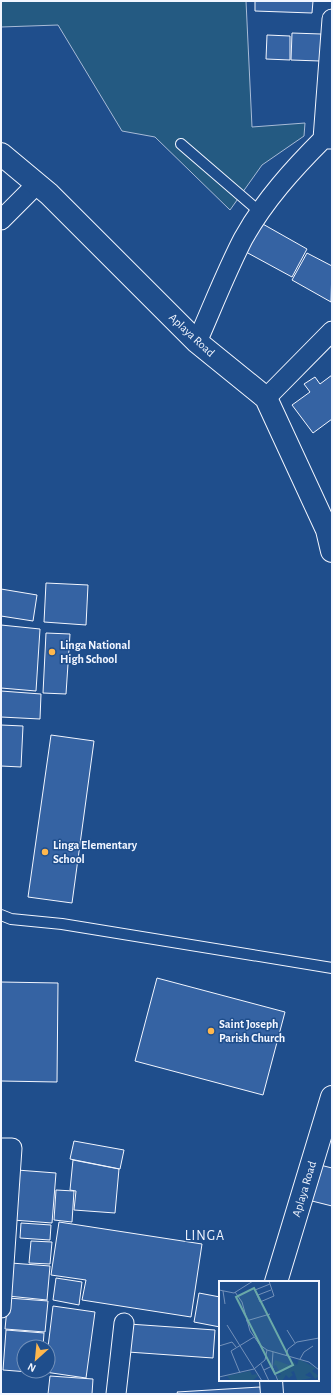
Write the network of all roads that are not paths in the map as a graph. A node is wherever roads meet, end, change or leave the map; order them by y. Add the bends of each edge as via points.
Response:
1 (332, 19) edge
2 (328, 139) edge
3 (181, 144) dead end
4 (1, 154) edge
5 (37, 184) junction
6 (260, 212) junction
7 (1, 220) edge
8 (332, 331) edge
9 (197, 342) junction
10 (266, 398) junction
11 (332, 551) edge
12 (1, 915) edge
13 (332, 968) edge
14 (332, 1097) edge
15 (1, 1148) edge
16 (2, 1260) edge
17 (276, 1281) edge
18 (1, 1308) edge
19 (124, 1323) dead end
20 (271, 1381) edge
21 (116, 1394) edge
22 (272, 1394) edge

1 - 2 street
2 - 6 street via 292,170
3 - 6 lane
4 - 5 street, Aplaya Road
5 - 7 street
5 - 9 street, Aplaya Road
6 - 9 street via 243,239
8 - 10 street
9 - 10 street, Aplaya Road
10 - 11 street, Aplaya Road via 327,530
12 - 13 lane via 11,919 62,924
14 - 17 street, Aplaya Road
15 - 16 street via 12,1148
16 - 18 street
19 - 21 street
20 - 22 street

